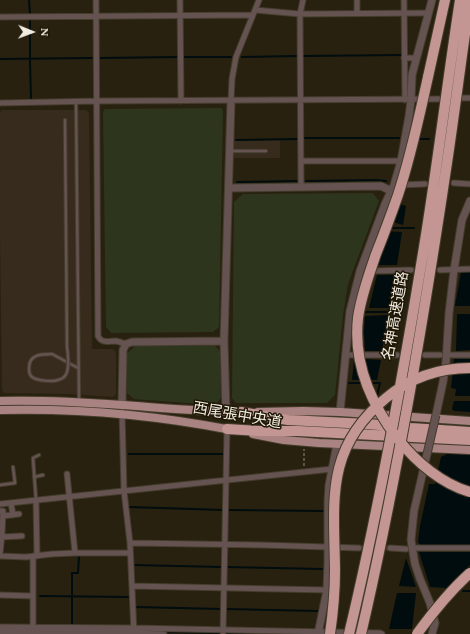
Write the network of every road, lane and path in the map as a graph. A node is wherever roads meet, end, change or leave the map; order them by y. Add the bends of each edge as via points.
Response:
1 (96, 0) edge
2 (180, 0) edge
3 (258, 0) edge
4 (303, 0) edge
5 (357, 0) edge
6 (404, 0) edge
7 (432, 0) edge
8 (445, 0) edge
9 (460, 0) edge
10 (470, 0) edge
11 (253, 12) junction
12 (357, 13) junction
13 (404, 13) junction
14 (429, 13) junction
15 (300, 14) junction
16 (180, 15) junction
17 (96, 16) junction
18 (0, 17) edge
19 (404, 58) junction
20 (416, 58) junction
21 (464, 98) dead end
22 (470, 98) edge
23 (439, 99) dead end
24 (301, 100) junction
25 (408, 100) junction
26 (76, 101) junction
27 (97, 101) junction
28 (181, 101) junction
29 (231, 101) junction
30 (0, 103) edge
31 (65, 120) dead end
32 (229, 151) junction
33 (266, 151) dead end
34 (301, 161) junction
35 (400, 161) junction
36 (454, 183) dead end
37 (425, 184) dead end
38 (470, 184) edge
39 (301, 187) junction
40 (228, 188) junction
41 (392, 188) junction
42 (470, 201) edge
43 (470, 269) edge
44 (411, 270) dead end
45 (440, 270) dead end
46 (454, 270) junction
47 (360, 271) junction
48 (224, 341) junction
49 (126, 344) junction
50 (470, 354) edge
51 (397, 355) dead end
52 (425, 355) dead end
53 (440, 355) dead end
54 (451, 355) dead end
55 (345, 356) junction
56 (470, 368) edge
57 (78, 369) junction
58 (0, 401) edge
59 (78, 402) junction
60 (122, 405) junction
61 (0, 410) edge
62 (226, 412) junction
63 (241, 412) junction
64 (340, 412) junction
65 (122, 414) junction
66 (470, 421) edge
67 (226, 429) junction
68 (470, 432) edge
69 (470, 440) edge
70 (305, 442) junction
71 (337, 444) junction
72 (470, 450) edge
73 (39, 455) dead end
74 (13, 467) dead end
75 (332, 469) junction
76 (304, 473) junction
77 (66, 474) dead end
78 (43, 475) dead end
79 (34, 477) junction
80 (226, 480) junction
81 (0, 485) edge
82 (124, 491) junction
83 (470, 492) edge
84 (69, 497) junction
85 (36, 500) junction
86 (11, 502) junction
87 (0, 504) edge
88 (1, 514) edge
89 (19, 514) dead end
90 (13, 515) junction
91 (22, 536) dead end
92 (2, 537) junction
93 (130, 543) junction
94 (224, 545) junction
95 (328, 547) junction
96 (359, 548) tunnel mouth
97 (390, 548) tunnel mouth
98 (417, 548) dead end
99 (470, 548) edge
100 (406, 549) dead end
101 (75, 553) junction
102 (130, 553) junction
103 (0, 555) edge
104 (35, 556) junction
105 (470, 573) edge
106 (470, 579) edge
107 (132, 586) junction
108 (224, 588) junction
109 (327, 590) junction
110 (0, 595) edge
111 (33, 596) junction
112 (435, 623) junction
113 (0, 627) edge
114 (33, 631) edge
115 (0, 632) edge
116 (133, 632) edge
117 (223, 632) edge
118 (318, 633) edge
119 (164, 634) edge
120 (330, 634) edge
121 (349, 634) edge
122 (361, 634) edge
123 (382, 634) edge
124 (417, 634) edge
125 (432, 634) edge
126 (437, 634) edge

1 - 17 street
2 - 16 street
3 - 11 street
4 - 15 street
5 - 12 street
6 - 13 street
7 - 14 street
8 - 83 highway, bridge via 403,178 363,293 357,341 363,375 371,396 402,444 436,475
9 - 121 highway, 名神高速道路, bridge via 410,328 381,491
10 - 122 highway, 名神高速道路, bridge via 446,175 420,335 392,490
11 - 15 street
11 - 16 street
11 - 29 street via 236,57
12 - 13 street
12 - 15 street
13 - 14 street
13 - 19 street
14 - 20 street
15 - 24 street
16 - 17 street
16 - 28 street
17 - 18 street
17 - 27 street
19 - 20 street
19 - 25 street
20 - 25 street
21 - 22 street
23 - 25 street
24 - 25 street
24 - 29 street
24 - 34 street
25 - 35 street via 409,116
26 - 27 street
26 - 30 street
26 - 57 lane
27 - 28 street
27 - 49 street via 98,336 103,342 118,341
28 - 29 street
29 - 32 street
31 - 57 lane, bridge via 68,347 68,371 65,377 58,380 38,381 29,373 31,359 41,354 52,354
32 - 33 lane
32 - 40 street
34 - 35 street
34 - 39 street
35 - 41 street
36 - 38 street
37 - 41 street
39 - 40 street
39 - 41 street
40 - 48 street
41 - 47 street
42 - 46 street via 462,220
43 - 46 street
44 - 47 street
45 - 46 street
46 - 112 street, bridge via 443,382 414,511 411,540 415,564
47 - 55 street via 350,311
48 - 49 street
48 - 62 street
49 - 60 street via 123,350
50 - 54 street
51 - 55 street
52 - 53 street
55 - 64 street
56 - 120 highway, bridge via 433,373 401,387 372,410 352,436 339,466 335,489 335,589
57 - 59 lane
58 - 59 main road, 西尾張中央道
59 - 60 main road, 西尾張中央道
60 - 62 main road, 西尾張中央道
60 - 65 street
61 - 65 main road, 西尾張中央道
62 - 63 main road, 西尾張中央道
63 - 64 main road, 西尾張中央道
63 - 68 highway via 288,420
64 - 66 main road, 西尾張中央道
65 - 67 main road, 西尾張中央道
65 - 82 street
67 - 69 highway
67 - 70 main road, 西尾張中央道
67 - 80 street
70 - 71 main road, 西尾張中央道
70 - 76 path
71 - 72 main road, 西尾張中央道
71 - 75 street
73 - 79 lane via 33,458
74 - 81 lane via 15,483
75 - 76 street
75 - 95 street via 328,496
76 - 80 street
77 - 84 street
78 - 79 lane
79 - 85 lane
80 - 82 street
80 - 94 street
82 - 84 street
82 - 93 street
84 - 85 street
84 - 101 street
85 - 86 street
85 - 104 street
86 - 87 street
86 - 90 street
88 - 90 street
88 - 92 street
89 - 90 street
91 - 92 street
92 - 103 street
93 - 94 street
93 - 102 street
94 - 95 street
94 - 108 street
95 - 96 street
95 - 109 street
97 - 100 street
98 - 99 street
101 - 102 street
101 - 104 street
102 - 107 street
103 - 104 street
104 - 111 street
105 - 124 highway, bridge via 447,596
106 - 112 street via 441,610
107 - 108 street
107 - 116 street
108 - 109 street
108 - 117 street
109 - 118 street
110 - 111 street
111 - 114 street
112 - 125 street
112 - 126 street
113 - 114 street
114 - 115 street
114 - 116 street
116 - 117 street
116 - 119 street
117 - 118 street
118 - 123 street

